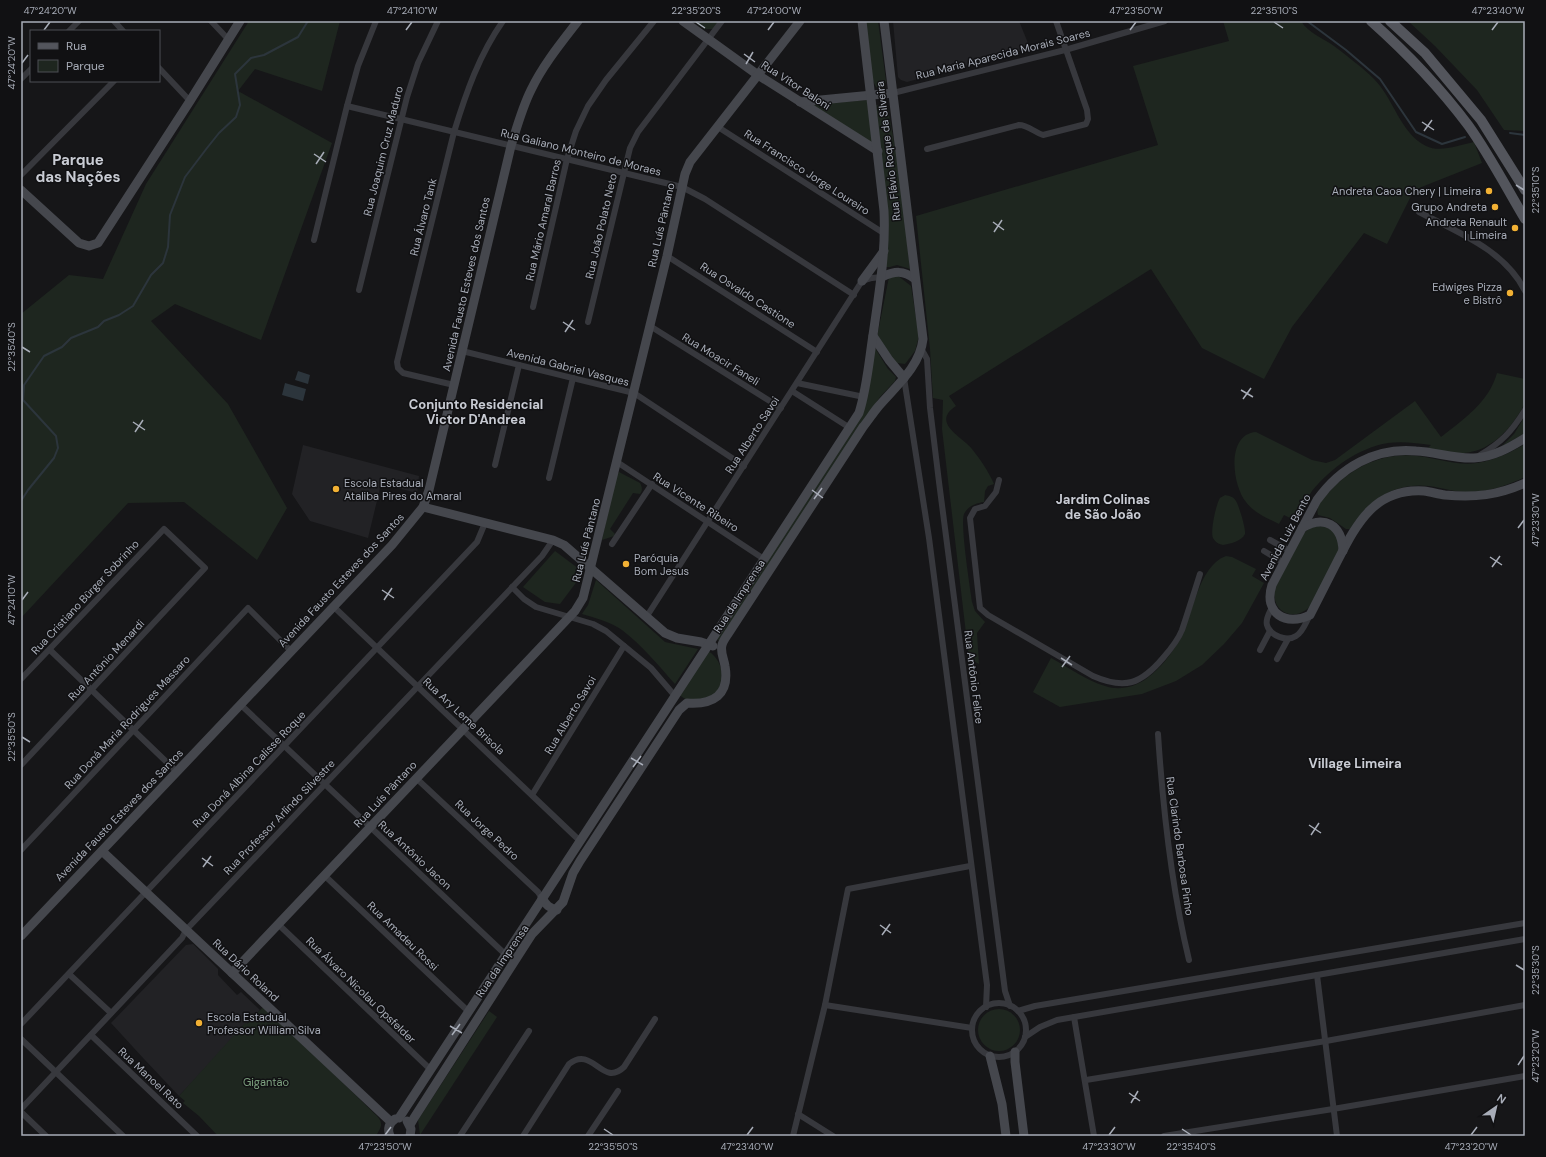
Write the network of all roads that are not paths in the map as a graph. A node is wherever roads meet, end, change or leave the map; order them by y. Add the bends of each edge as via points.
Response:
1 (80, 21) edge
2 (114, 21) edge
3 (211, 21) edge
4 (240, 21) edge
5 (376, 21) edge
6 (438, 21) edge
7 (503, 21) edge
8 (578, 21) edge
9 (654, 21) edge
10 (683, 21) edge
11 (722, 21) edge
12 (800, 21) edge
13 (862, 21) edge
14 (884, 21) edge
15 (1056, 21) edge
16 (1165, 21) edge
17 (1371, 21) edge
18 (1390, 21) edge
19 (1144, 24) edge
20 (70, 30) edge
21 (122, 30) edge
22 (228, 39) junction
23 (708, 40) junction
24 (1065, 50) junction
25 (160, 69) edge
26 (30, 70) edge
27 (758, 75) junction
28 (21, 79) edge
29 (113, 82) edge
30 (893, 93) junction
31 (871, 96) junction
32 (190, 101) junction
33 (800, 102) junction
34 (347, 106) junction
35 (401, 119) junction
36 (718, 127) junction
37 (454, 132) junction
38 (511, 146) junction
39 (927, 149) dead end
40 (878, 152) junction
41 (567, 159) junction
42 (624, 173) junction
43 (21, 175) edge
44 (682, 187) junction
45 (21, 190) edge
46 (1525, 190) edge
47 (1419, 212) dead end
48 (1525, 218) edge
49 (885, 234) junction
50 (314, 240) dead end
51 (884, 251) junction
52 (667, 256) junction
53 (882, 277) junction
54 (915, 279) junction
55 (862, 281) junction
56 (1524, 287) edge
57 (359, 290) dead end
58 (854, 295) junction
59 (533, 307) dead end
60 (588, 322) dead end
61 (650, 326) junction
62 (873, 336) junction
63 (462, 350) junction
64 (922, 350) junction
65 (817, 352) junction
66 (519, 365) junction
67 (573, 378) junction
68 (904, 378) junction
69 (797, 383) junction
70 (454, 385) junction
71 (792, 391) junction
72 (634, 393) junction
73 (864, 397) junction
74 (781, 408) junction
75 (1525, 410) edge
76 (850, 428) junction
77 (1525, 438) edge
78 (1476, 458) junction
79 (617, 462) junction
80 (495, 465) dead end
81 (744, 466) junction
82 (549, 478) dead end
83 (999, 480) dead end
84 (1525, 483) edge
85 (652, 484) junction
86 (423, 508) junction
87 (708, 521) junction
88 (485, 523) junction
89 (1302, 528) junction
90 (553, 540) junction
91 (1270, 540) dead end
92 (612, 544) dead end
93 (1264, 551) dead end
94 (1290, 551) junction
95 (1343, 551) junction
96 (764, 558) junction
97 (1284, 563) junction
98 (206, 568) joint
99 (591, 568) junction
100 (1200, 574) dead end
101 (512, 587) junction
102 (334, 607) junction
103 (1272, 607) junction
104 (1310, 614) junction
105 (647, 616) junction
106 (569, 617) junction
107 (1270, 631) junction
108 (1288, 639) junction
109 (709, 644) junction
110 (624, 646) junction
111 (377, 648) junction
112 (50, 650) junction
113 (1260, 650) dead end
114 (292, 652) junction
115 (722, 653) junction
116 (1277, 659) dead end
117 (21, 680) edge
118 (418, 686) junction
119 (92, 690) junction
120 (675, 696) junction
121 (687, 703) junction
122 (241, 705) junction
123 (463, 729) junction
124 (134, 730) junction
125 (1158, 734) dead end
126 (285, 746) junction
127 (21, 765) edge
128 (177, 772) junction
129 (416, 778) junction
130 (325, 784) junction
131 (532, 795) junction
132 (370, 826) junction
133 (580, 840) junction
134 (21, 850) edge
135 (102, 851) junction
136 (970, 866) junction
137 (324, 875) junction
138 (146, 892) junction
139 (542, 898) junction
140 (557, 910) junction
141 (1525, 923) edge
142 (278, 924) junction
143 (186, 930) junction
144 (21, 936) edge
145 (1525, 939) edge
146 (506, 955) junction
147 (1189, 960) dead end
148 (232, 973) junction
149 (69, 974) junction
150 (1317, 975) junction
151 (825, 1005) junction
152 (1525, 1005) edge
153 (1010, 1006) junction
154 (986, 1007) junction
155 (469, 1012) junction
156 (1018, 1012) junction
157 (111, 1013) junction
158 (1074, 1017) junction
159 (655, 1019) dead end
160 (21, 1024) edge
161 (972, 1028) junction
162 (529, 1031) dead end
163 (91, 1035) junction
164 (1025, 1036) junction
165 (21, 1039) edge
166 (1326, 1041) junction
167 (1016, 1052) junction
168 (990, 1056) junction
169 (431, 1070) junction
170 (56, 1072) junction
171 (1525, 1076) edge
172 (1086, 1080) junction
173 (618, 1091) dead end
174 (21, 1109) edge
175 (1333, 1109) junction
176 (21, 1112) edge
177 (798, 1114) junction
178 (395, 1120) junction
179 (410, 1125) junction
180 (389, 1135) edge
181 (46, 1136) edge
182 (123, 1136) edge
183 (197, 1136) edge
184 (410, 1136) edge
185 (460, 1136) edge
186 (523, 1136) edge
187 (588, 1136) edge
188 (793, 1136) edge
189 (833, 1136) edge
190 (1006, 1136) edge
191 (1024, 1136) edge
192 (1094, 1136) edge
193 (1164, 1136) edge
194 (1337, 1136) edge

1 - 20 street
2 - 21 street
3 - 22 street
4 - 22 street
5 - 34 street via 358,66
6 - 35 street, Rua Joaquim Cruz Maduro via 418,63
7 - 37 street, Rua Álvaro Tank via 479,61
8 - 38 street, Avenida Fausto Esteves dos Santos via 549,58 531,90
9 - 41 street, Rua Mário Amaral Barros via 588,106
10 - 23 street, Rua Vítor Baloni
11 - 23 street, Rua João Polato Neto
12 - 27 street, Rua Luís Pântano
13 - 31 street, Rua Flávio Roque da Silveira
14 - 30 street, Rua Flávio Roque da Silveira
15 - 24 street
16 - 19 street, Rua Maria Aparecida Morais Soares
17 - 48 main road via 1432,80 1468,126
18 - 46 main road via 1425,53 1481,120
19 - 24 street, Rua Maria Aparecida Morais Soares
22 - 32 street
23 - 27 street, Rua Vítor Baloni
23 - 42 street, Rua João Polato Neto via 638,132 630,148
24 - 30 street, Rua Maria Aparecida Morais Soares
24 - 39 street via 1087,110 1086,124 1043,135 1019,125
25 - 32 street
26 - 28 street
27 - 33 street, Rua Vítor Baloni
27 - 36 street, Rua Luís Pântano
29 - 43 street
30 - 31 street
30 - 54 street, Rua Flávio Roque da Silveira
31 - 33 street
31 - 40 street, Rua Flávio Roque da Silveira
32 - 45 street via 98,243 89,246 79,243
33 - 40 street, Rua Vítor Baloni
34 - 35 street, Rua Galiano Monteiro de Moraes
34 - 50 street
35 - 37 street, Rua Galiano Monteiro de Moraes
35 - 57 street, Rua Joaquim Cruz Maduro
36 - 44 street, Rua Luís Pântano via 690,162
36 - 49 street, Rua Francisco Jorge Loureiro
37 - 38 street, Rua Galiano Monteiro de Moraes
37 - 70 street, Rua Álvaro Tank via 397,362 403,373
38 - 41 street, Rua Galiano Monteiro de Moraes
38 - 63 street, Avenida Fausto Esteves dos Santos
40 - 49 street, Rua Flávio Roque da Silveira
41 - 42 street, Rua Galiano Monteiro de Moraes
41 - 59 street, Rua Mário Amaral Barros
42 - 44 street, Rua Galiano Monteiro de Moraes
42 - 60 street, Rua João Polato Neto
44 - 52 street, Rua Luís Pântano
44 - 58 street, Rua Galiano Monteiro de Moraes via 706,199
47 - 56 street via 1492,252 1504,262
49 - 51 street, Rua Flávio Roque da Silveira
51 - 53 street, Rua Flávio Roque da Silveira
51 - 55 street
52 - 61 street, Rua Luís Pântano
52 - 65 street, Rua Osvaldo Castione
53 - 54 street via 900,272
53 - 55 street
53 - 62 street, Rua da Imprensa
54 - 64 street, Rua da Imprensa via 924,339
55 - 58 street, Rua Alberto Savoi
58 - 65 street, Rua Alberto Savoi
61 - 72 street, Rua Luís Pântano
61 - 74 street, Rua Moacir Faneli
62 - 68 street
62 - 73 street, Rua da Imprensa
63 - 66 street, Avenida Gabriel Vasques
63 - 70 street, Avenida Fausto Esteves dos Santos
64 - 68 street, Rua da Imprensa
64 - 153 street, Rua Antônio Felice via 927,359 939,482 1005,992
65 - 69 street, Rua Alberto Savoi
66 - 67 street, Avenida Gabriel Vasques
66 - 80 street
67 - 72 street, Avenida Gabriel Vasques
67 - 82 street
68 - 115 street, Rua da Imprensa via 877,408 859,434 728,634 722,645
68 - 136 street via 928,538
69 - 71 street, Rua Alberto Savoi
69 - 73 street
70 - 86 street, Avenida Fausto Esteves dos Santos
71 - 74 street, Rua Alberto Savoi
71 - 76 street
72 - 79 street, Rua Luís Pântano
72 - 81 street, Avenida Gabriel Vasques
73 - 76 street, Rua da Imprensa
74 - 81 street, Rua Alberto Savoi
75 - 78 street via 1506,437
76 - 96 street, Rua da Imprensa
77 - 78 street, Avenida Luiz Bento via 1493,455
78 - 89 street, Avenida Luiz Bento via 1416,451 1376,454 1356,463 1326,488
79 - 85 street, Rua Vicente Ribeiro
79 - 99 street, Rua Luís Pântano
81 - 87 street, Rua Alberto Savoi
83 - 100 street via 996,492 985,506 975,509 970,518 980,608 1107,683 1137,681 1169,650 1181,631
84 - 95 street via 1491,495 1469,497 1424,491 1405,492 1387,498 1372,508 1359,522
85 - 87 street, Rua Vicente Ribeiro
85 - 92 street
86 - 88 street
86 - 102 street, Avenida Fausto Esteves dos Santos
87 - 96 street, Rua Vicente Ribeiro
87 - 105 street, Rua Alberto Savoi
88 - 90 street
88 - 111 street, Rua Doná Albina Calisse Roque via 477,542
89 - 94 street, Avenida Luiz Bento
89 - 95 street via 1319,521 1327,523 1340,532
90 - 99 street via 564,545
90 - 101 street, Rua Professor Arlíndo Silvestre via 542,556
91 - 94 street
93 - 97 street
94 - 97 street, Avenida Luiz Bento
95 - 104 street
96 - 109 street, Rua da Imprensa
97 - 103 street, Avenida Luiz Bento via 1269,593
98 - 112 street, Rua Cristiano Bürger Sobrinho via 164,529
98 - 119 street, Rua Antônio Menardi
99 - 105 street
99 - 106 street, Rua Luís Pântano via 583,598
101 - 106 street via 536,607
101 - 118 street, Rua Professor Arlíndo Silvestre
102 - 111 street, Rua Ary Leme Brisola
102 - 114 street, Avenida Fausto Esteves dos Santos
103 - 104 street via 1277,614 1291,620 1301,619
103 - 107 street via 1266,624
104 - 108 street via 1301,632
105 - 109 street via 665,633
106 - 110 street via 593,624
106 - 123 street, Rua Luís Pântano
107 - 108 street
107 - 113 street
108 - 116 street
109 - 115 street
109 - 120 street, Rua da Imprensa
110 - 120 street via 652,668
110 - 131 street, Rua Alberto Savoi
111 - 118 street, Rua Ary Leme Brisola
111 - 126 street, Rua Doná Albina Calisse Roque
112 - 117 street, Rua Cristiano Bürger Sobrinho
112 - 119 street
114 - 122 street, Avenida Fausto Esteves dos Santos
114 - 124 street, Rua Doná Maria Rodrigues Massaro via 248,608
115 - 121 street, Rua da Imprensa via 726,678 724,688 710,702
118 - 123 street, Rua Ary Leme Brisola
118 - 130 street, Rua Professor Arlíndo Silvestre
119 - 124 street
119 - 127 street, Rua Antônio Menardi
120 - 121 street
120 - 133 street, Rua da Imprensa
121 - 140 street, Rua da Imprensa via 679,710 580,861 563,902
122 - 126 street, Rua Antônio Jacon
122 - 128 street, Avenida Fausto Esteves dos Santos
123 - 129 street, Rua Luís Pântano
123 - 131 street, Rua Ary Leme Brisola
124 - 128 street
124 - 134 street, Rua Doná Maria Rodrigues Massaro
125 - 147 street, Rua Clarindo Barbosa Pinho via 1172,875
126 - 130 street, Rua Antônio Jacon
126 - 138 street, Rua Doná Albina Calisse Roque
128 - 135 street, Avenida Fausto Esteves dos Santos
129 - 132 street, Rua Luís Pântano
129 - 139 street, Rua Jorge Pedro
130 - 132 street, Rua Antônio Jacon
130 - 143 street, Rua Professor Arlíndo Silvestre
131 - 133 street, Rua Ary Leme Brisola
132 - 137 street, Rua Luís Pântano
132 - 146 street, Rua Antônio Jacon
133 - 139 street, Rua da Imprensa
135 - 138 street, Rua Dário Roland
135 - 144 street, Avenida Fausto Esteves dos Santos
136 - 151 street via 848,889
136 - 154 street via 987,984
137 - 142 street, Rua Luís Pântano
137 - 155 street, Rua Amadeu Rossi
138 - 143 street, Rua Dário Roland
138 - 149 street, Rua Doná Albina Calisse Roque
139 - 140 street via 546,904
139 - 146 street, Rua da Imprensa
140 - 179 street, Rua da Imprensa via 531,936
141 - 156 street via 1043,1004
142 - 148 street, Rua Luís Pântano
142 - 169 street, Rua Álvaro Nicolau Opsfelder
143 - 148 street, Rua Dário Roland
143 - 157 street, Rua Professor Arlíndo Silvestre via 182,938
145 - 150 street
146 - 155 street, Rua da Imprensa
148 - 178 street, Rua Dário Roland
149 - 157 street
149 - 160 street, Rua Doná Albina Calisse Roque
150 - 158 street
150 - 166 street
151 - 161 street
151 - 177 street
152 - 166 street
153 - 154 street via 998,1004
153 - 156 street
154 - 161 street via 979,1012
155 - 169 street, Rua da Imprensa
156 - 164 street via 1024,1023
157 - 163 street, Rua Professor Arlíndo Silvestre
158 - 164 street via 1057,1020
158 - 172 street
159 - 186 street via 619,1072 605,1072 582,1058 569,1064
161 - 168 street via 976,1044
162 - 185 street
163 - 170 street, Rua Professor Arlíndo Silvestre
163 - 183 street, Rua Manoel Rato
164 - 167 street
165 - 170 street
166 - 172 street
166 - 175 street
167 - 168 street via 1008,1056
167 - 191 street
168 - 190 street via 1002,1104
169 - 178 street, Rua da Imprensa
170 - 174 street, Rua Professor Arlíndo Silvestre
170 - 182 street
171 - 175 street
172 - 192 street
173 - 187 street
175 - 193 street
175 - 194 street
176 - 181 street
177 - 188 street
177 - 189 street
178 - 179 street via 404,1119
178 - 180 street, Rua da Imprensa via 388,1126
179 - 184 street

